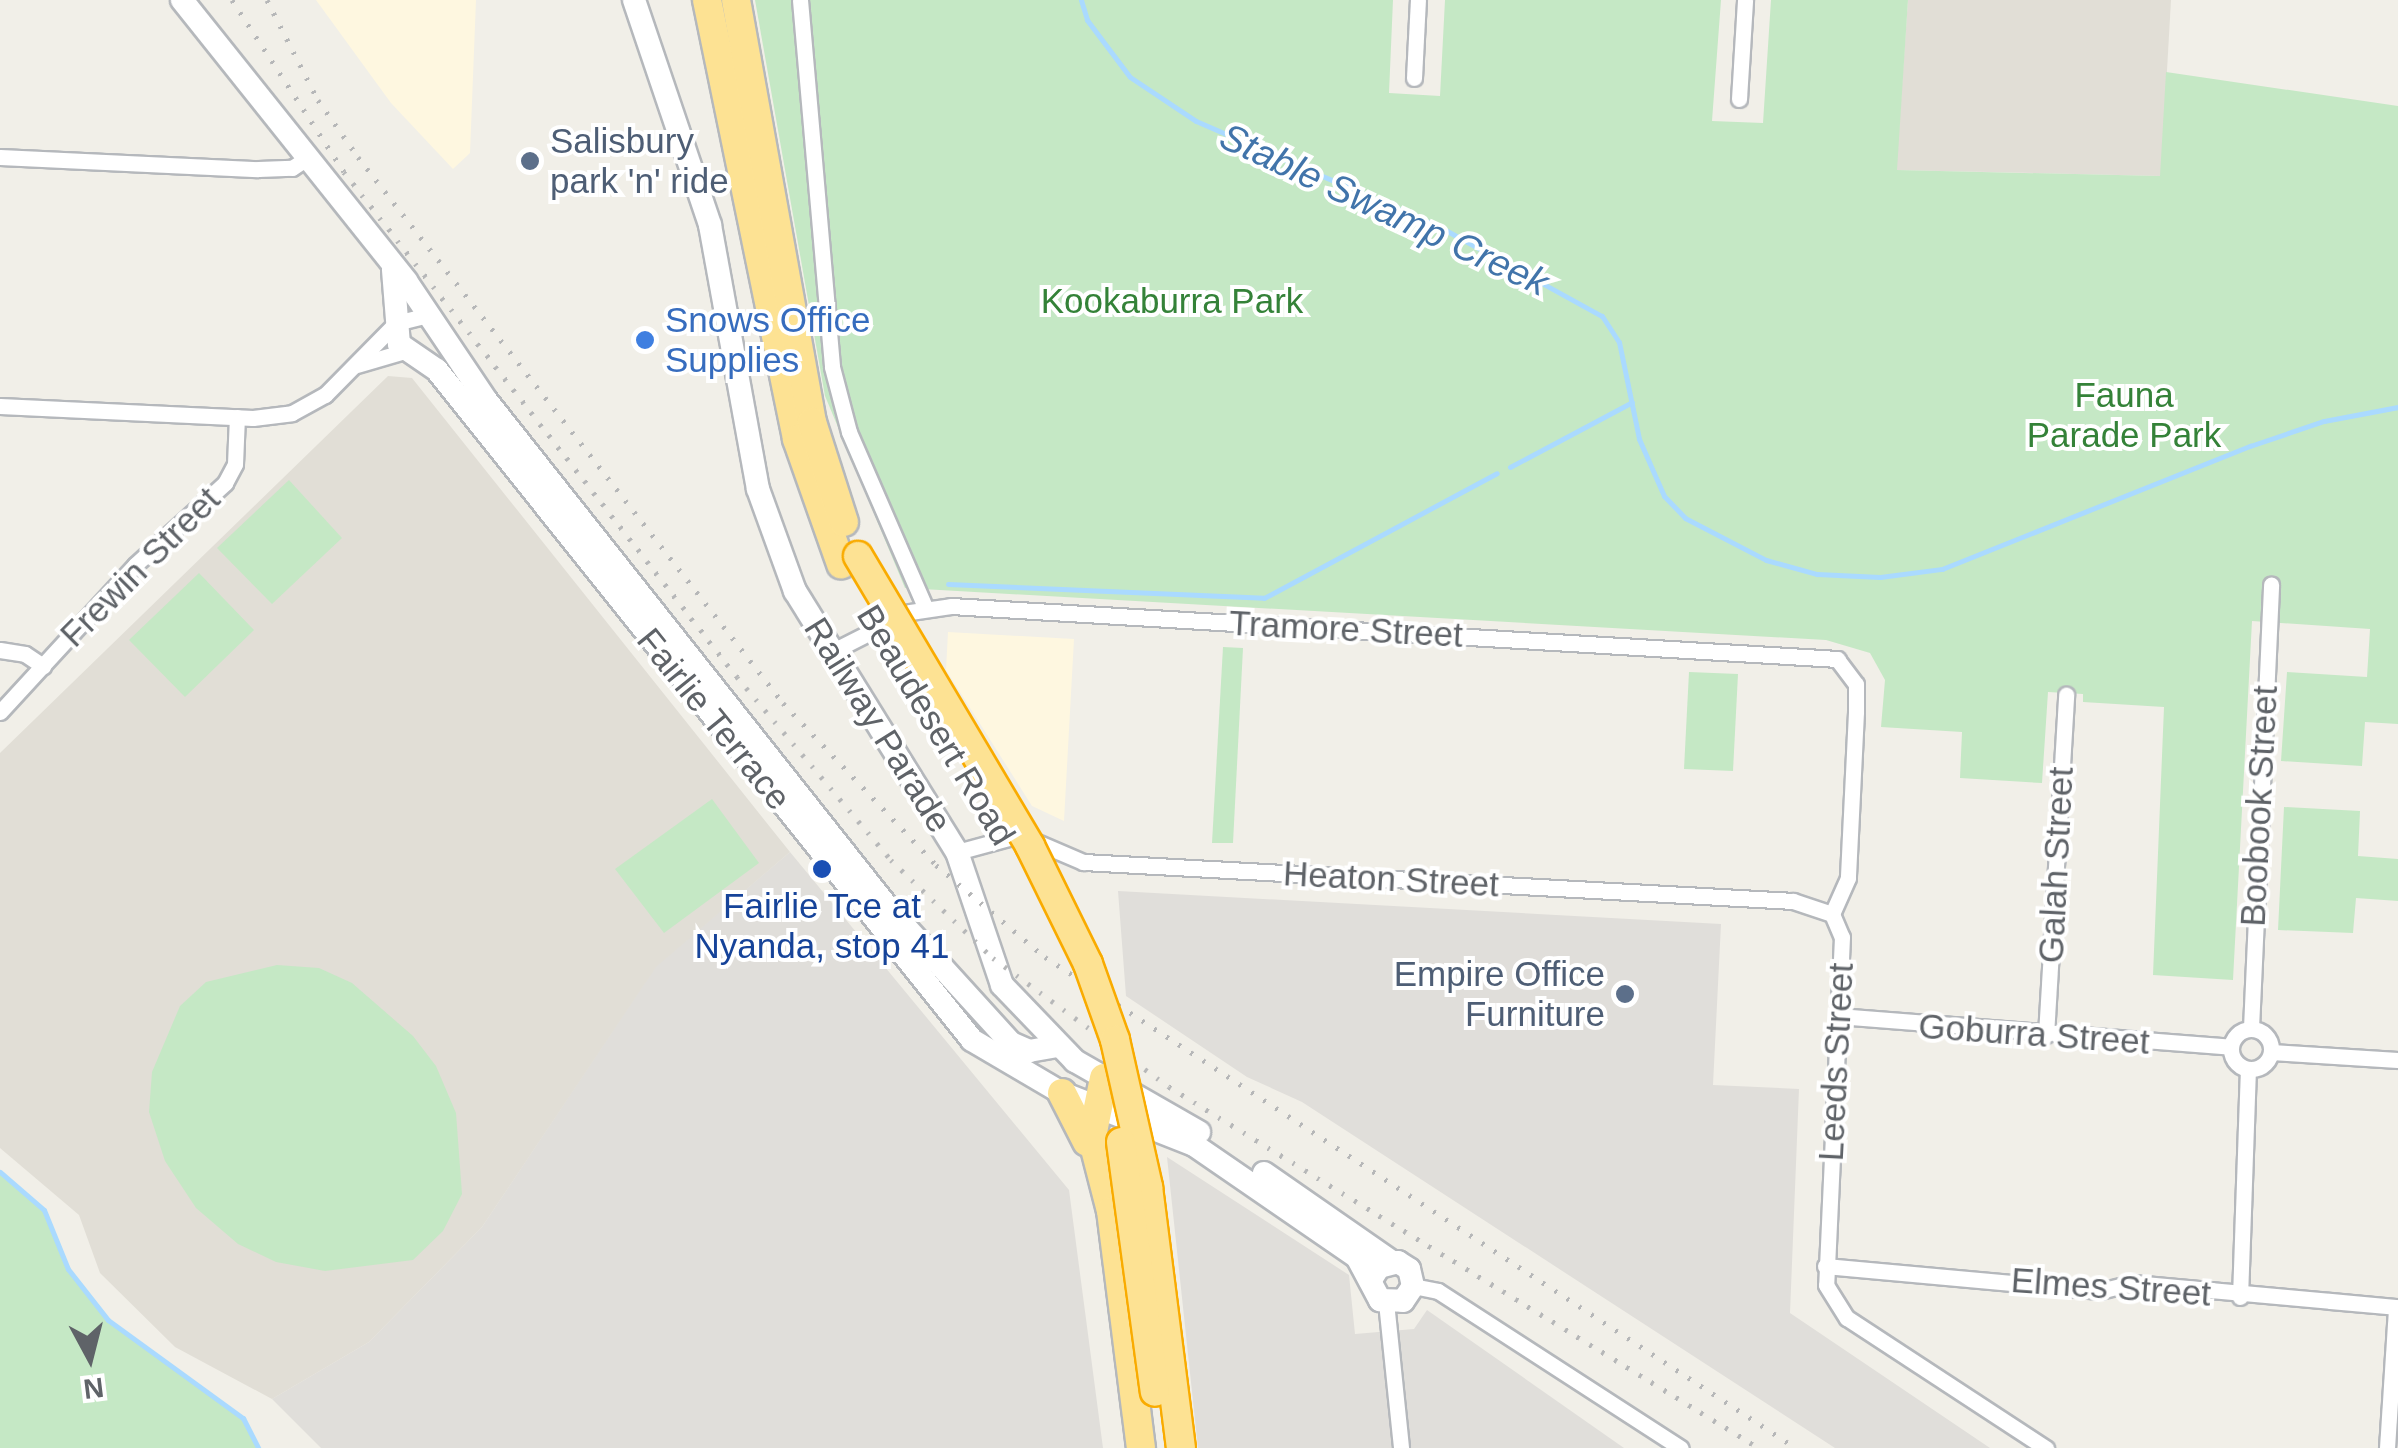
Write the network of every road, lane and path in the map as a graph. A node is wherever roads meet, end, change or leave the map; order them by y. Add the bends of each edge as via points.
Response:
1 (182, 0) edge
2 (634, 0) edge
3 (707, 0) edge
4 (736, 0) edge
5 (800, 0) edge
6 (1418, 0) edge
7 (1744, 0) edge
8 (1414, 78) dead end
9 (1739, 99) dead end
10 (0, 157) edge
11 (304, 160) junction
12 (393, 270) junction
13 (428, 315) junction
14 (396, 323) junction
15 (405, 350) junction
16 (354, 367) junction
17 (0, 406) edge
18 (237, 417) junction
19 (850, 560) junction
20 (2271, 584) dead end
21 (926, 607) junction
22 (0, 650) edge
23 (832, 650) junction
24 (43, 666) junction
25 (1856, 684) joint
26 (2066, 695) dead end
27 (0, 712) edge
28 (957, 852) junction
29 (1832, 914) junction
30 (1002, 986) junction
31 (1838, 1016) junction
32 (2251, 1028) junction
33 (1001, 1034) junction
34 (2046, 1035) junction
35 (1058, 1046) junction
36 (2230, 1047) junction
37 (2271, 1052) junction
38 (996, 1058) junction
39 (2398, 1060) edge
40 (2248, 1069) junction
41 (1062, 1092) junction
42 (1103, 1097) junction
43 (1095, 1156) junction
44 (1392, 1262) junction
45 (1825, 1266) junction
46 (1372, 1278) junction
47 (1414, 1286) junction
48 (1121, 1294) junction
49 (2240, 1296) junction
50 (1386, 1302) junction
51 (2397, 1307) edge
52 (1140, 1448) edge
53 (1162, 1448) edge
54 (1181, 1448) edge
55 (1401, 1448) edge
56 (1681, 1448) edge
57 (2046, 1448) edge
58 (2387, 1448) edge

1 - 11 street, Fairlie Terrace
2 - 23 street, Railway Parade via 710,225 768,526 795,591
3 - 19 highway, Beaudesert Road via 798,439
4 - 19 highway, Beaudesert Road via 812,422
5 - 21 street, Beaudesert Road via 832,368 864,469
6 - 8 street
7 - 9 street
10 - 11 street via 258,169 292,168
11 - 12 street, Fairlie Terrace
12 - 13 street, Fairlie Terrace
12 - 14 street
13 - 14 street
13 - 33 street, Fairlie Terrace via 486,400 866,880
14 - 15 street
14 - 16 street
15 - 16 street
15 - 38 street, Fairlie Terrace via 437,370 972,1040
16 - 18 street via 325,395 292,413
17 - 18 street
18 - 24 street, Frewin Street via 235,464 225,484 134,565
19 - 53 highway, Beaudesert Road, bridge via 1042,904 1099,1045 1118,1120
19 - 54 highway, Beaudesert Road, bridge via 1030,846 1088,964 1124,1071 1148,1187
20 - 32 street, Boobook Street
21 - 23 street, Tramore Street
21 - 25 street, Tramore Street via 1822,656 1850,668
22 - 24 street
23 - 28 street, Railway Parade
24 - 27 street, Frewin Street
25 - 29 street, Leeds Street via 1848,878
26 - 34 street, Galah Street
28 - 29 street, Heaton Street via 1020,835 1084,862 1793,901
28 - 30 street, Railway Parade
29 - 31 street, Leeds Street via 1842,936
30 - 33 street
30 - 35 street, Railway Parade
31 - 34 street, Goburra Street
31 - 45 street, Leeds Street
32 - 36 street via 2240,1031
32 - 37 street via 2268,1038
33 - 35 street via 1029,1051
33 - 38 street
34 - 36 street, Goburra Street
35 - 42 street, Railway Parade
36 - 40 street via 2236,1064
37 - 39 street
37 - 40 street via 2266,1063
38 - 41 street, Fairlie Terrace
40 - 49 street
41 - 42 street, Fairlie Terrace
41 - 43 highway
42 - 43 highway
42 - 44 street, Railway Parade via 1294,1191
42 - 46 street, Railway Parade via 1194,1145 1357,1257
42 - 48 highway via 1129,1282
43 - 48 highway
44 - 46 street
44 - 47 street via 1409,1269
45 - 49 street, Elmes Street via 2100,1290 2133,1283
45 - 57 street via 1832,1303 1847,1318
46 - 50 street via 1373,1290
47 - 50 street via 1403,1301
47 - 56 street via 1438,1291
48 - 52 highway
49 - 51 street, Elmes Street
50 - 55 street
51 - 58 street

